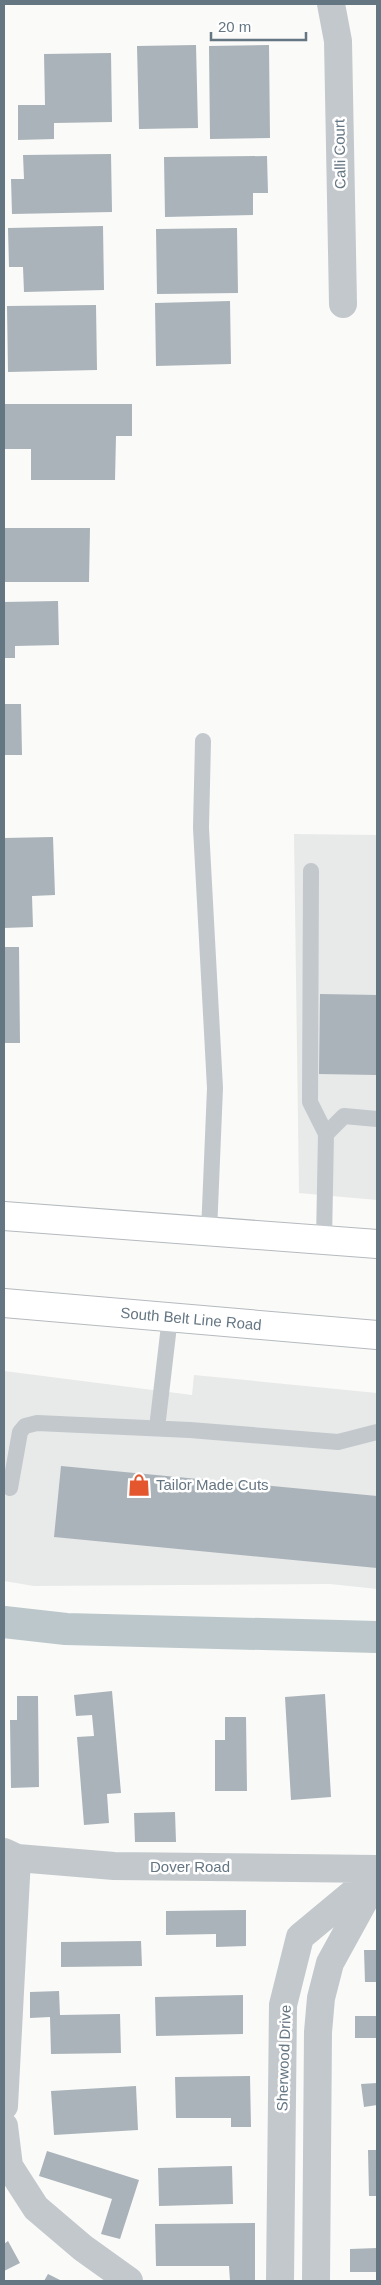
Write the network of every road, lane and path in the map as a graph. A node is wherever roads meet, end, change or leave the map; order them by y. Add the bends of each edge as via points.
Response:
1 (331, 4) edge
2 (343, 304) dead end
3 (203, 741) dead end
4 (310, 871) dead end
5 (377, 1119) edge
6 (326, 1134) junction
7 (4, 1216) edge
8 (209, 1232) junction
9 (324, 1240) junction
10 (377, 1244) edge
11 (4, 1303) edge
12 (170, 1317) junction
13 (377, 1335) edge
14 (157, 1428) junction
15 (377, 1432) edge
16 (10, 1488) dead end
17 (10, 1855) edge
18 (377, 1869) edge
19 (377, 1873) edge
20 (377, 1878) edge
21 (4, 2106) edge
22 (4, 2126) edge
23 (130, 2281) edge
24 (280, 2281) edge
25 (316, 2281) edge

1 - 2 street, Calli Court via 338,40
3 - 8 lane via 201,828 215,1088
4 - 6 lane via 310,1102
5 - 6 lane via 344,1116
6 - 9 lane
7 - 8 main road
8 - 9 main road
9 - 10 main road
11 - 12 main road, South Belt Line Road
12 - 13 main road, South Belt Line Road
12 - 14 lane
14 - 15 lane via 338,1442
14 - 16 lane via 37,1422 26,1426 20,1432
17 - 18 street, Dover Road via 114,1866
17 - 21 street
19 - 24 street, Sherwood Drive via 300,1937 283,2006
20 - 25 street via 330,1963 321,1998
22 - 23 street via 9,2166 36,2208 83,2248

